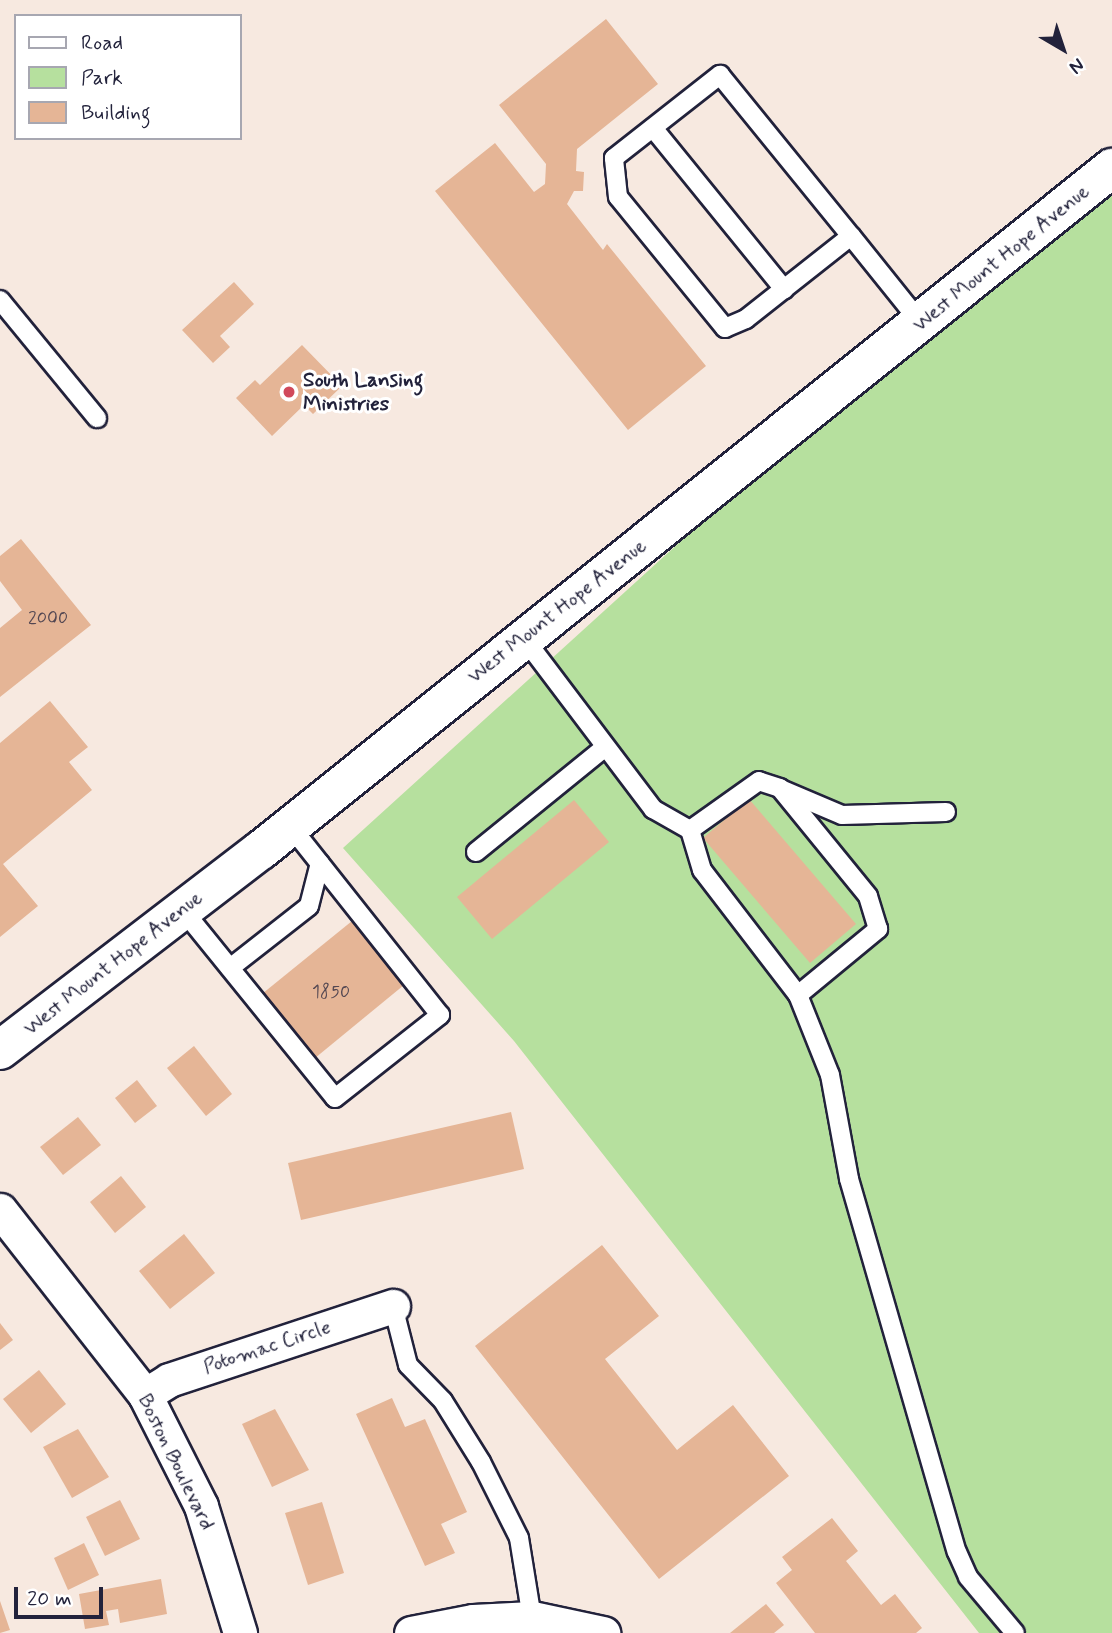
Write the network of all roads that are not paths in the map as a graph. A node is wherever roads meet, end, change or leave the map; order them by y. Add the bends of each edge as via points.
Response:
1 (653, 128) junction
2 (1112, 168) edge
3 (851, 236) junction
4 (784, 289) junction
5 (0, 300) edge
6 (921, 323) junction
7 (97, 418) dead end
8 (522, 636) junction
9 (604, 748) junction
10 (780, 788) junction
11 (946, 812) dead end
12 (290, 826) junction
13 (690, 830) junction
14 (476, 852) dead end
15 (320, 863) junction
16 (182, 909) junction
17 (230, 968) junction
18 (798, 995) junction
19 (0, 1050) edge
20 (0, 1210) edge
21 (393, 1306) joint
22 (145, 1395) junction
23 (532, 1618) junction
24 (240, 1633) edge
25 (411, 1633) edge
26 (603, 1633) edge
27 (1015, 1633) edge

1 - 3 lane via 720,75
1 - 4 lane
1 - 4 lane via 614,158 618,197 725,328 746,319
2 - 6 street, West Mount Hope Avenue
3 - 4 lane
3 - 6 lane
5 - 7 lane
6 - 8 street, West Mount Hope Avenue
8 - 9 lane
8 - 12 street, West Mount Hope Avenue
9 - 13 lane via 653,809
9 - 14 lane
10 - 11 lane via 842,815
10 - 13 lane via 759,781
10 - 18 lane via 868,895 878,929
12 - 15 lane
12 - 16 street, West Mount Hope Avenue
13 - 18 lane via 702,870
15 - 17 lane via 309,906
15 - 17 lane via 440,1015 335,1098
16 - 17 lane
16 - 19 street, West Mount Hope Avenue
18 - 27 lane via 830,1074 849,1179 957,1552 968,1577
20 - 22 street, Boston Boulevard
21 - 22 street, Potomac Circle via 169,1380
21 - 23 lane via 408,1365 443,1401 481,1462 519,1538
22 - 24 street, Boston Boulevard via 201,1506
23 - 25 street via 473,1621
23 - 26 street

